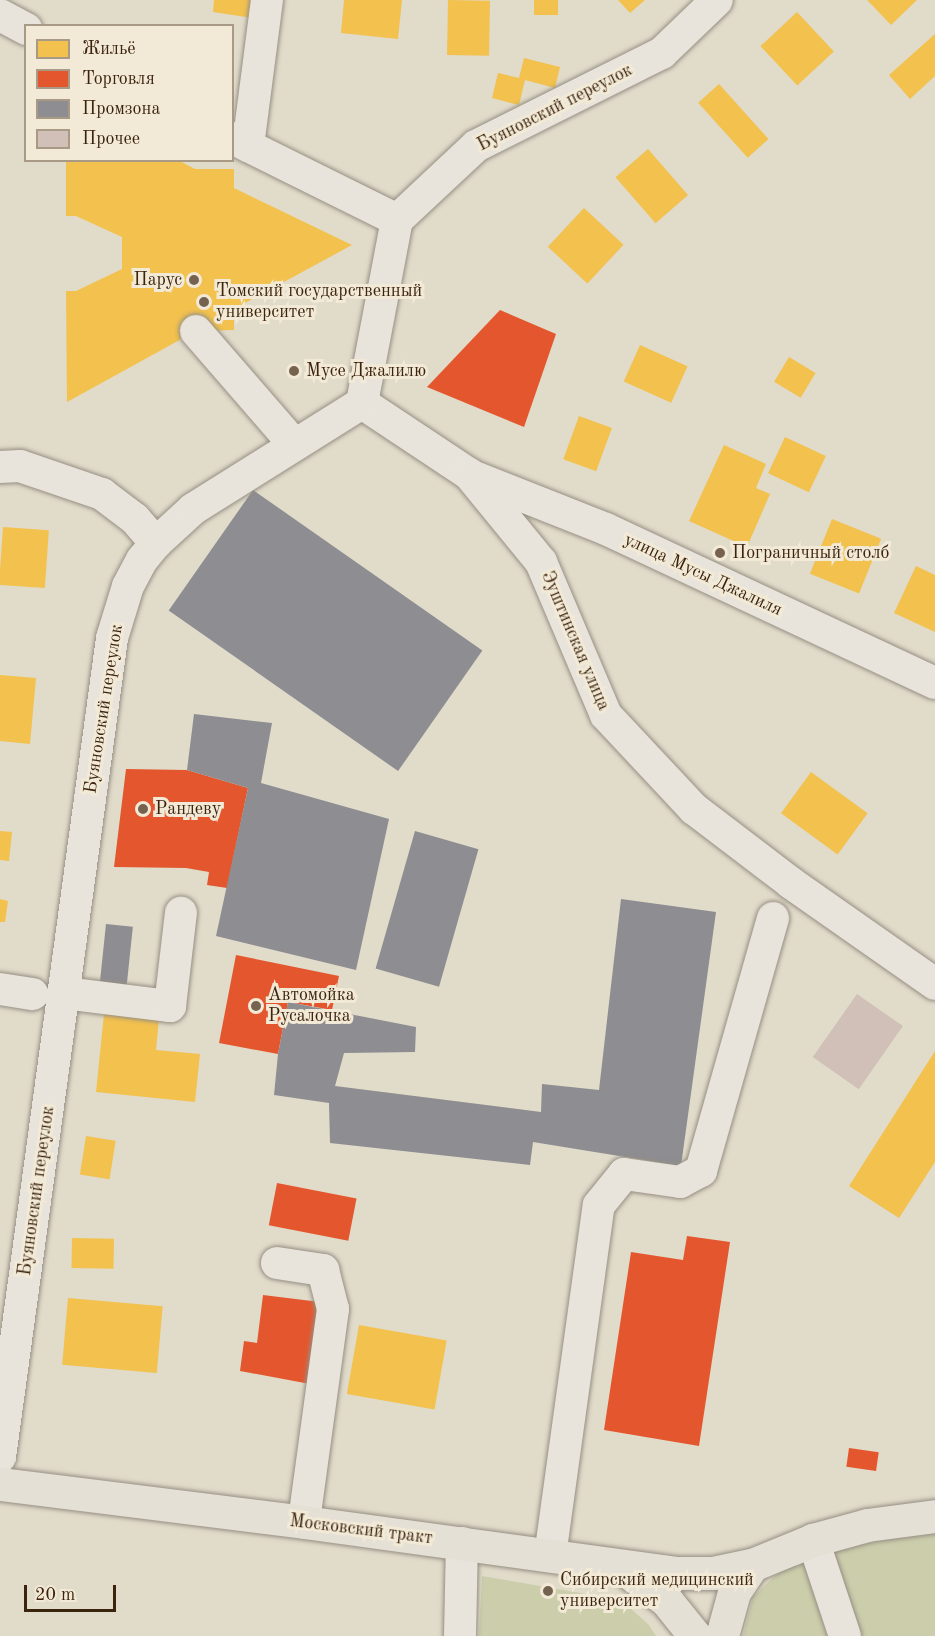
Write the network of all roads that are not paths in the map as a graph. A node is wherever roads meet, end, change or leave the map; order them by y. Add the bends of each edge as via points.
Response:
1 (267, 0) edge
2 (717, 0) edge
3 (0, 15) edge
4 (24, 28) edge
5 (241, 142) edge
6 (397, 220) junction
7 (196, 331) dead end
8 (362, 403) junction
9 (294, 444) junction
10 (0, 467) edge
11 (469, 474) junction
12 (156, 543) junction
13 (935, 683) edge
14 (181, 913) dead end
15 (773, 918) dead end
16 (935, 984) edge
17 (0, 989) edge
18 (64, 993) junction
19 (33, 994) dead end
20 (277, 1263) dead end
21 (0, 1457) edge
22 (0, 1484) edge
23 (935, 1516) edge
24 (304, 1522) junction
25 (813, 1540) junction
26 (462, 1543) junction
27 (550, 1556) junction
28 (752, 1565) junction
29 (622, 1567) junction
30 (460, 1636) edge
31 (695, 1636) edge
32 (722, 1636) edge
33 (845, 1636) edge

1 - 5 street
2 - 6 street, Буяновский переулок via 662,52 476,146
3 - 4 street
5 - 6 street
6 - 8 street
7 - 9 street
8 - 9 street, Буяновский переулок
8 - 11 street, Эуштинская улица
9 - 12 street, Буяновский переулок via 193,509
10 - 12 street via 20,466 102,494 135,519
11 - 13 street, улица Мусы Джалиля via 606,529
11 - 16 street, Эуштинская улица via 541,562 606,715 694,809
12 - 18 street, Буяновский переулок via 128,586 112,638
14 - 18 street via 170,1006
15 - 27 street via 701,1171 680,1182 624,1174 599,1205
17 - 19 street
18 - 21 street, Буяновский переулок
20 - 24 street via 323,1270 333,1310
22 - 24 main road, Московский тракт
23 - 25 main road via 867,1525
24 - 26 main road, Московский тракт
25 - 28 main road
25 - 33 street
26 - 27 main road, Московский тракт
26 - 30 street
27 - 29 main road, Московский тракт
28 - 29 main road via 713,1573
28 - 32 main road via 734,1592
29 - 31 main road, Московский тракт via 666,1600

